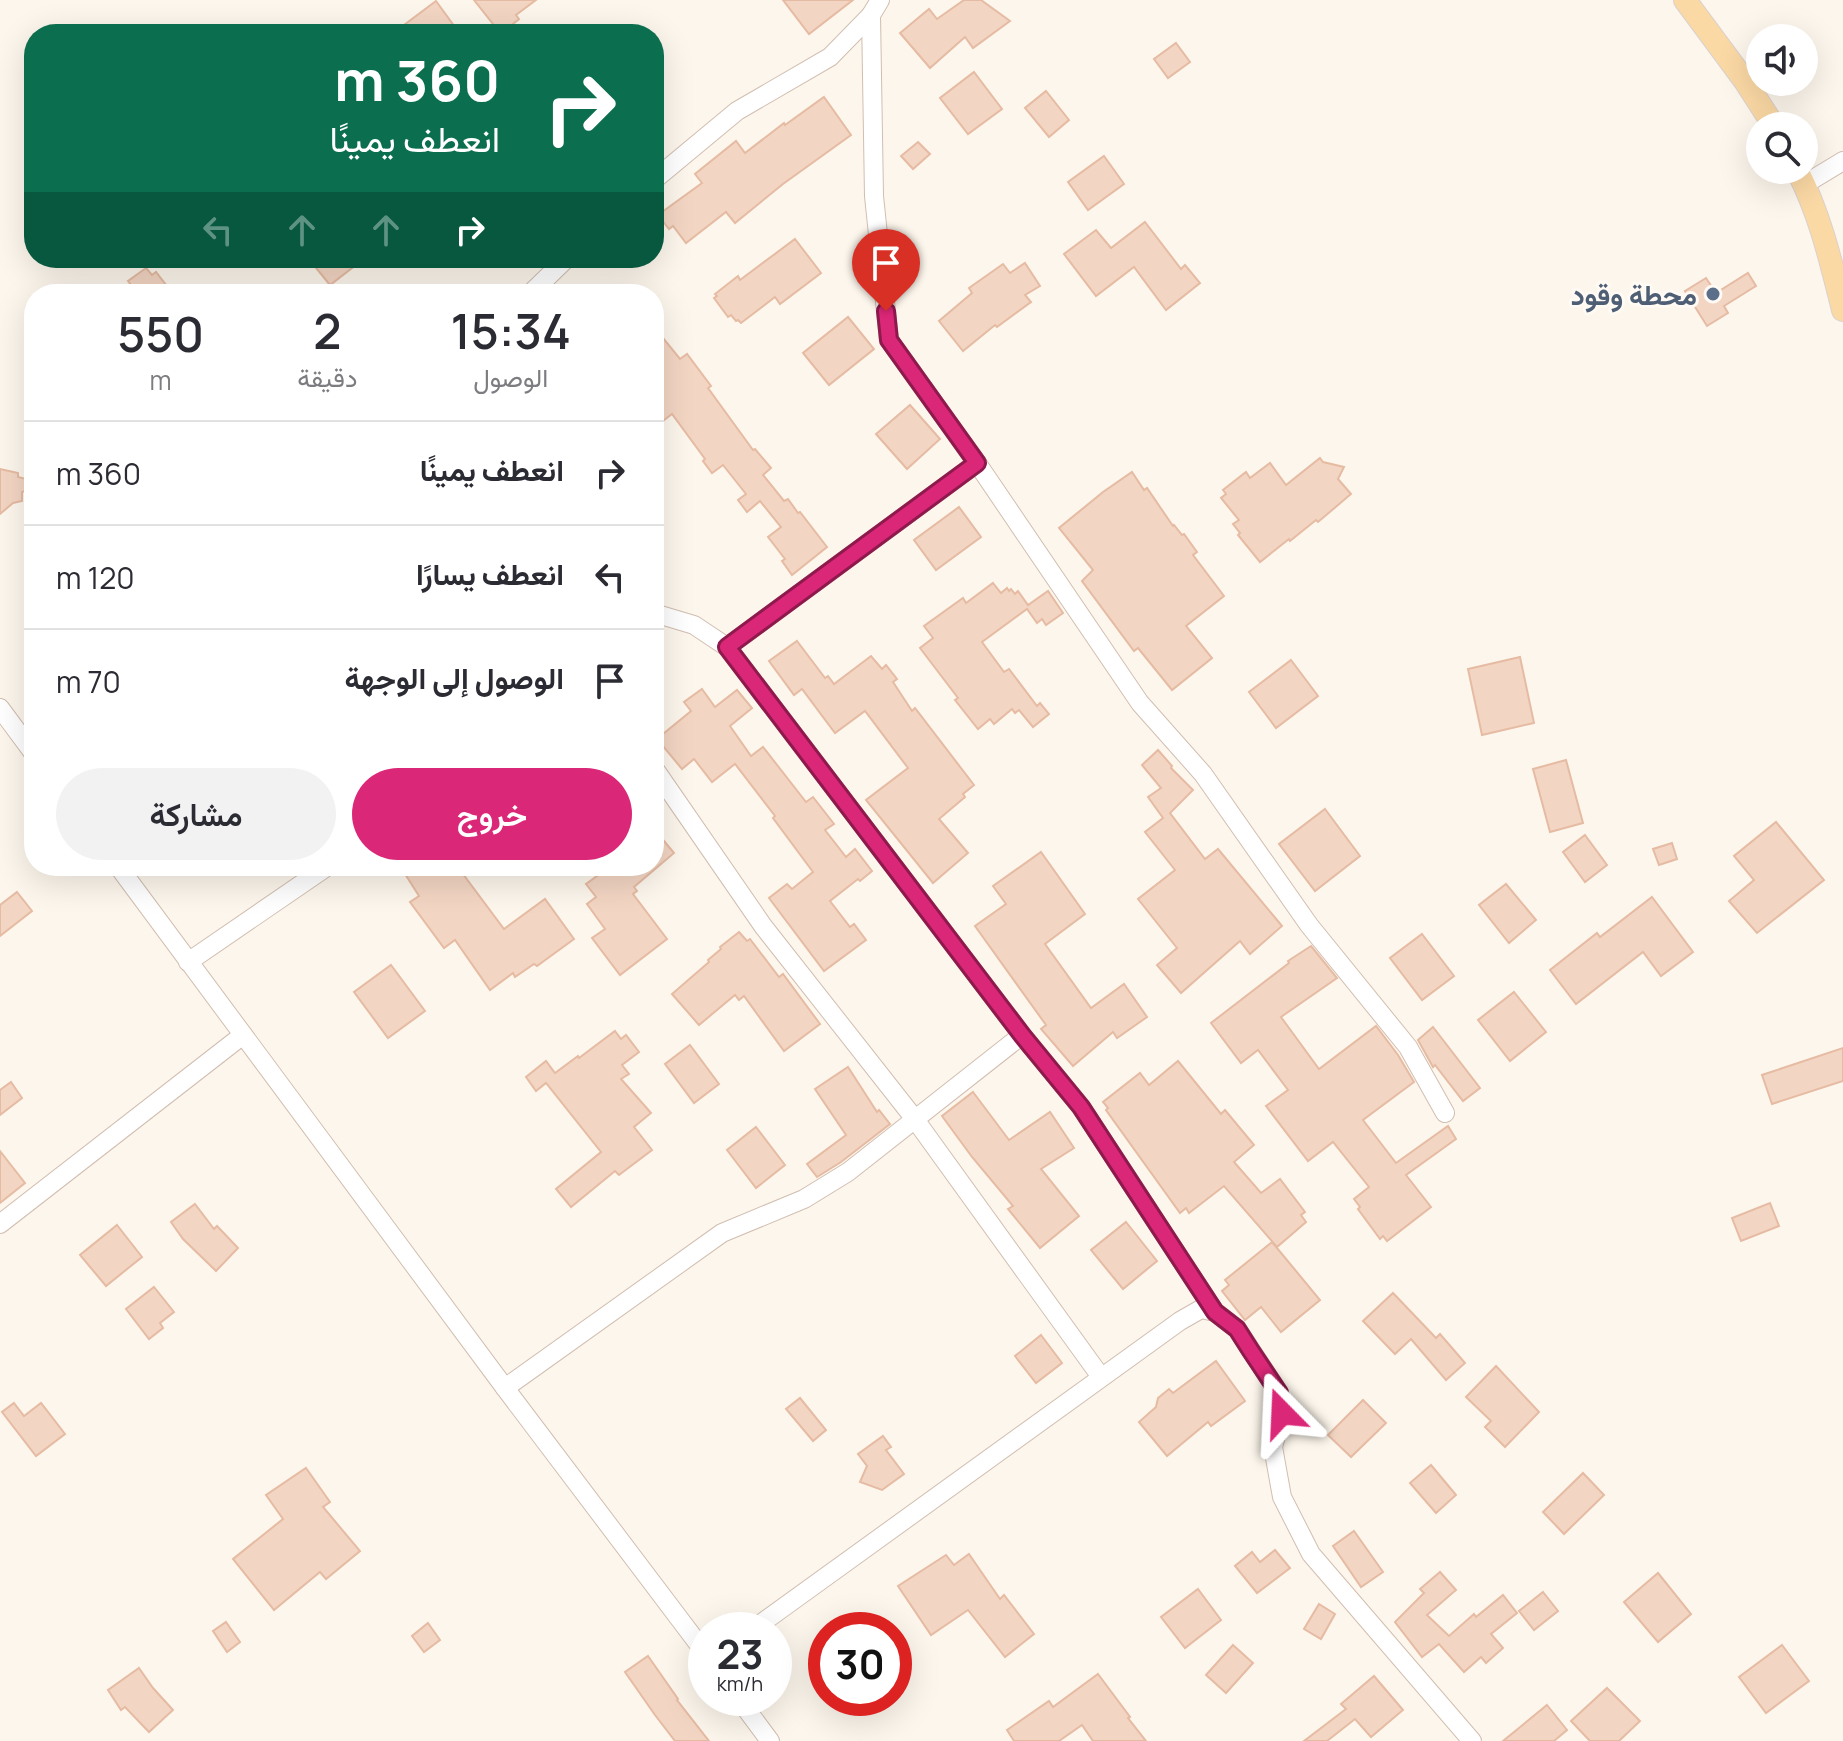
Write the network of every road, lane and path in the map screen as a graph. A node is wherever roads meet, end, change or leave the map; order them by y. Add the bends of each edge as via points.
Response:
1 (1685, 0) edge
2 (875, 7) edge
3 (1765, 112) edge
4 (1843, 161) edge
5 (1818, 171) edge
6 (664, 172) edge
7 (1804, 184) edge
8 (557, 268) edge
9 (540, 284) edge
10 (1843, 310) edge
11 (977, 463) junction
12 (664, 616) edge
13 (727, 647) junction
14 (0, 708) edge
15 (24, 740) edge
16 (664, 782) edge
17 (125, 876) edge
18 (313, 876) edge
19 (188, 962) junction
20 (243, 1035) junction
21 (1022, 1035) junction
22 (1445, 1113) dead end
23 (914, 1118) junction
24 (0, 1224) edge
25 (1215, 1312) junction
26 (1101, 1377) junction
27 (505, 1388) junction
28 (777, 1612) edge
29 (688, 1630) edge
30 (751, 1716) edge
31 (770, 1741) edge
32 (1472, 1741) edge

1 - 3 main road
2 - 6 street via 830,57 737,111
2 - 11 street via 874,196 889,340
4 - 5 street
7 - 10 main road via 1826,242
8 - 9 street
11 - 13 street
11 - 22 street via 1140,703 1203,774 1309,925 1408,1047
12 - 13 street via 694,625
13 - 21 street
14 - 15 street
16 - 23 street via 763,926
17 - 19 street
18 - 19 street
19 - 20 street
20 - 24 street
20 - 27 street
21 - 23 street
21 - 25 street via 1081,1107
23 - 26 street
23 - 27 street via 848,1172 804,1199 722,1233
25 - 26 street via 1201,1309
25 - 32 street via 1237,1329 1279,1393 1282,1413 1273,1447 1282,1497 1311,1554
26 - 28 street
27 - 29 street
30 - 31 street

